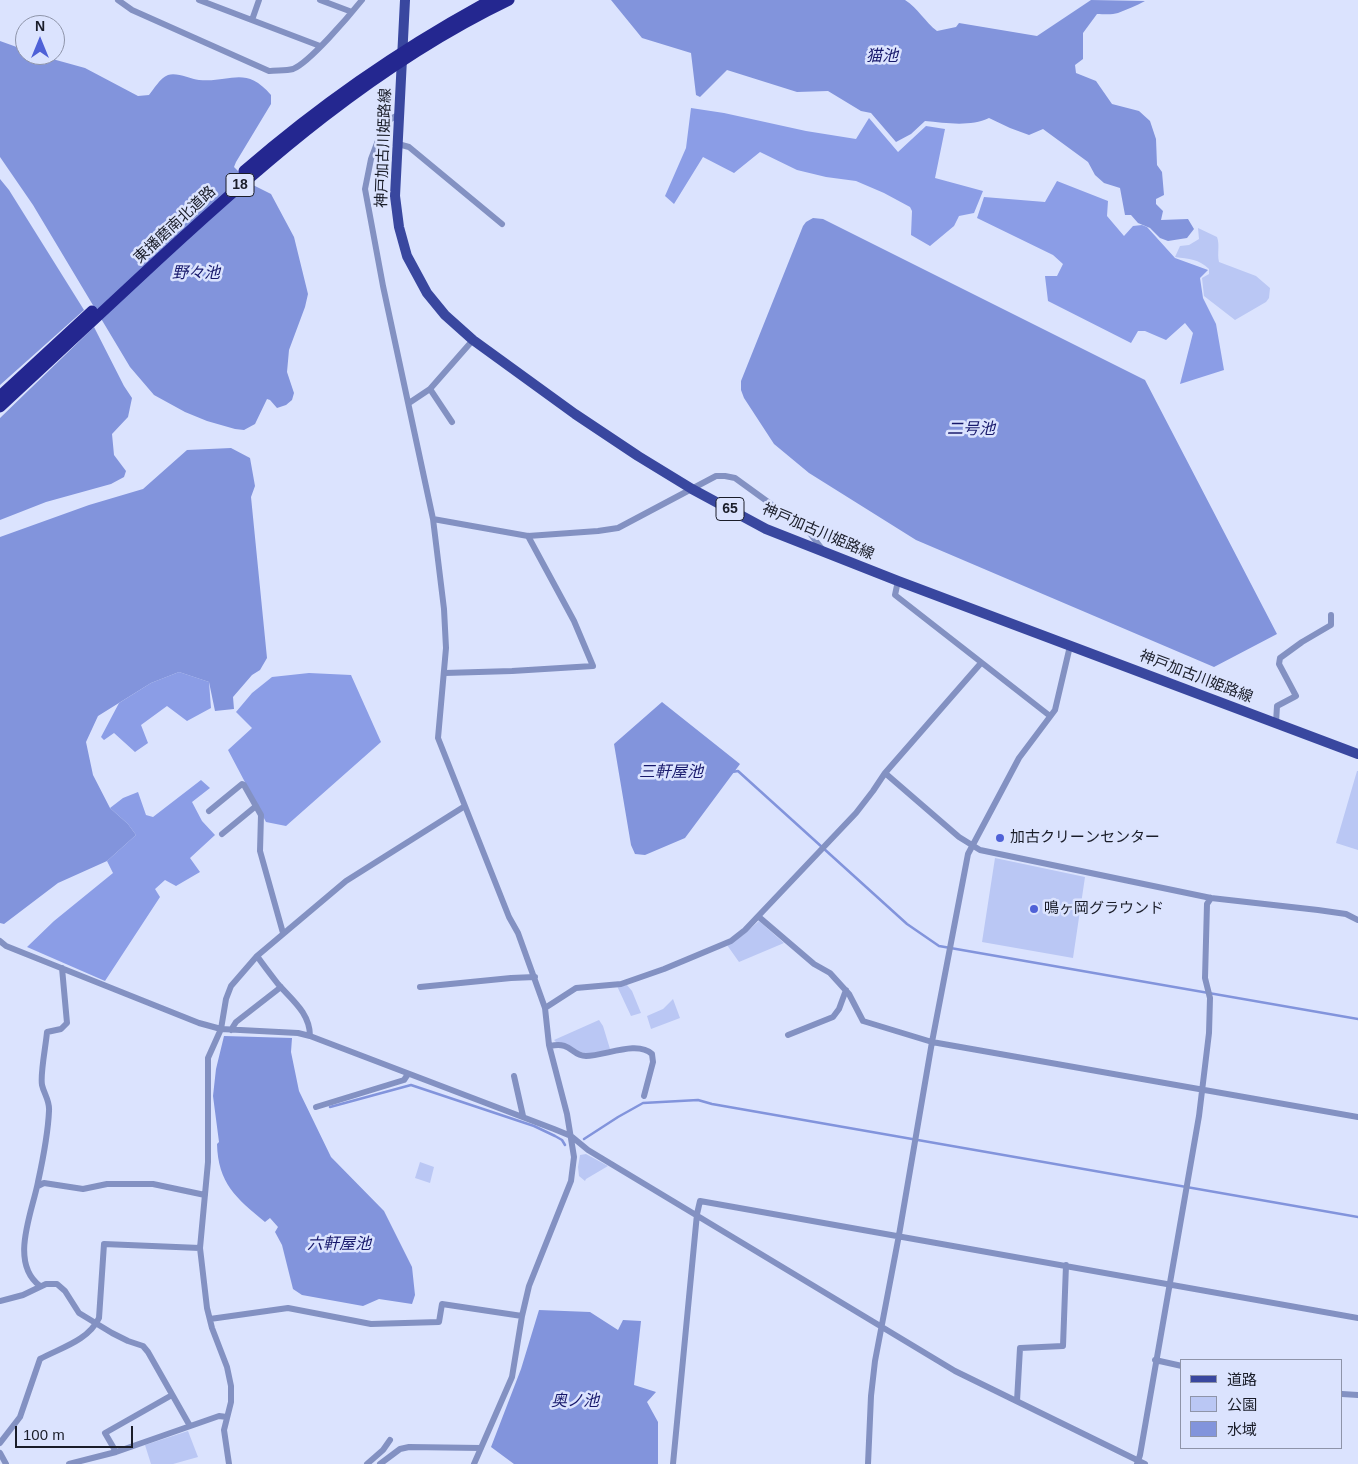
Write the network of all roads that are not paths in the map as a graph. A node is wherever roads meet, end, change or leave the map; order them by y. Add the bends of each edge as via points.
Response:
1 (118, 0) edge
2 (199, 0) edge
3 (260, 0) edge
4 (320, 0) edge
5 (362, 0) edge
6 (405, 0) edge
7 (490, 0) edge
8 (509, 0) edge
9 (352, 12) junction
10 (252, 20) junction
11 (320, 46) junction
12 (400, 114) junction
13 (398, 144) junction
14 (502, 224) dead end
15 (473, 340) junction
16 (430, 389) junction
17 (0, 396) edge
18 (409, 403) junction
19 (0, 407) edge
20 (452, 422) dead end
21 (692, 489) junction
22 (433, 519) junction
23 (528, 536) junction
24 (824, 552) junction
25 (898, 581) junction
26 (1331, 615) dead end
27 (1070, 646) junction
28 (981, 662) junction
29 (445, 673) junction
30 (1050, 716) junction
31 (1276, 723) junction
32 (1358, 754) edge
33 (885, 773) junction
34 (256, 806) junction
35 (465, 806) junction
36 (209, 811) dead end
37 (222, 834) dead end
38 (972, 846) junction
39 (1211, 898) junction
40 (759, 917) junction
41 (1358, 920) edge
42 (284, 934) junction
43 (0, 942) edge
44 (257, 956) junction
45 (62, 968) junction
46 (535, 977) junction
47 (281, 987) junction
48 (420, 988) dead end
49 (846, 990) junction
50 (545, 1008) junction
51 (221, 1029) junction
52 (231, 1030) junction
53 (310, 1036) junction
54 (788, 1036) dead end
55 (932, 1042) junction
56 (550, 1046) junction
57 (408, 1074) junction
58 (514, 1076) dead end
59 (1203, 1090) junction
60 (644, 1096) dead end
61 (316, 1107) dead end
62 (523, 1116) junction
63 (1358, 1117) edge
64 (571, 1136) junction
65 (38, 1186) junction
66 (205, 1195) junction
67 (697, 1214) junction
68 (899, 1235) junction
69 (200, 1248) junction
70 (1066, 1264) junction
71 (1169, 1285) junction
72 (40, 1286) junction
73 (0, 1300) edge
74 (522, 1316) junction
75 (1358, 1318) edge
76 (210, 1320) junction
77 (96, 1324) junction
78 (882, 1327) junction
79 (1156, 1360) junction
80 (1180, 1366) edge
81 (1343, 1394) edge
82 (172, 1395) junction
83 (1358, 1395) edge
84 (1017, 1401) junction
85 (227, 1417) junction
86 (190, 1426) junction
87 (390, 1440) dead end
88 (0, 1444) edge
89 (480, 1448) junction
90 (116, 1452) junction
91 (0, 1453) edge
92 (1140, 1463) edge
93 (6, 1464) edge
94 (69, 1464) edge
95 (229, 1464) edge
96 (367, 1464) edge
97 (380, 1464) edge
98 (474, 1464) edge
99 (673, 1464) edge
100 (868, 1464) edge

1 - 11 street via 132,10 269,71 293,69
2 - 10 street
3 - 10 street
4 - 9 street
5 - 9 street
6 - 12 main road, 神戸加古川姫路線 / 65
7 - 17 highway, 東播磨南北道路 / 18, bridge via 392,58 295,128 212,200
8 - 19 highway, 東播磨南北道路 / 18, bridge via 392,68 300,134 210,212
9 - 11 street
10 - 11 street
12 - 13 main road, 神戸加古川姫路線 / 65
12 - 18 street via 385,122 371,159 365,189
13 - 14 street via 409,147
13 - 15 main road, 神戸加古川姫路線 / 65 via 395,196 407,256 435,304
15 - 16 street
15 - 21 main road, 神戸加古川姫路線 / 65 via 630,451
16 - 18 street
16 - 20 street
18 - 22 street
21 - 23 street via 618,528
21 - 24 main road, 神戸加古川姫路線 / 65 via 766,529
21 - 24 street via 716,476 736,478 808,532
22 - 23 street
22 - 29 street via 446,629
23 - 29 street via 574,621 594,666
24 - 25 main road, 神戸加古川姫路線 / 65
25 - 27 main road, 神戸加古川姫路線 / 65
25 - 28 street via 895,596
26 - 31 street via 1332,625 1280,658 1279,664 1296,696 1276,706
27 - 30 street via 1055,710
27 - 31 main road, 神戸加古川姫路線 / 65
28 - 30 street
28 - 33 street
29 - 35 street via 438,738
30 - 38 street via 1019,758
31 - 32 main road, 神戸加古川姫路線 / 65
33 - 38 street
33 - 40 street via 856,813
34 - 36 street via 242,784
34 - 37 street
34 - 42 street via 261,819 260,851
35 - 42 street via 346,881
35 - 46 street
38 - 39 street
38 - 55 street
39 - 41 street via 1346,914
39 - 59 street via 1207,904 1205,978 1210,998
40 - 49 street via 814,964 830,973
40 - 50 street via 731,941 621,984 576,988
42 - 44 street
43 - 45 street
44 - 47 street
44 - 51 street via 231,986
45 - 51 street
45 - 65 street via 67,1024 47,1032 42,1086 49,1109
46 - 48 street
46 - 50 street
47 - 52 street via 236,1022
47 - 53 street via 303,1013
49 - 54 street via 833,1017
49 - 55 street via 863,1021
50 - 56 street
51 - 52 street
51 - 66 street via 208,1058
52 - 53 street
53 - 57 street
55 - 59 street
55 - 68 street
56 - 60 street via 564,1044 584,1056 644,1048 652,1054 653,1062
56 - 64 street
57 - 61 street via 404,1080
57 - 62 street
58 - 62 street
59 - 63 street
59 - 71 street
62 - 64 street
64 - 67 street via 588,1150
64 - 74 street via 574,1157 571,1181 530,1286
65 - 66 street via 44,1183 82,1188 107,1184 153,1184
65 - 72 street via 24,1248 28,1274
66 - 69 street
67 - 68 street via 700,1201
67 - 78 street
67 - 99 street
68 - 70 street
68 - 78 street
69 - 76 street
69 - 77 street via 104,1244
70 - 71 street
70 - 84 street via 1063,1346 1020,1348
71 - 75 street
71 - 79 street
72 - 73 street via 23,1295
72 - 77 street via 57,1284 79,1312
74 - 76 street via 442,1304 439,1322 371,1324 288,1308
74 - 89 street via 512,1377
76 - 85 street via 231,1386
77 - 82 street via 143,1346
77 - 88 street via 77,1341 40,1359 20,1416
78 - 84 street via 955,1371
78 - 100 street via 871,1396
79 - 80 street
79 - 92 street
81 - 83 street
82 - 86 street
82 - 90 street via 105,1433
84 - 92 street
85 - 86 street via 219,1416
85 - 95 street via 224,1434
86 - 90 street
87 - 96 street
89 - 97 street via 409,1447 400,1449
89 - 98 street
90 - 94 street
91 - 93 street

